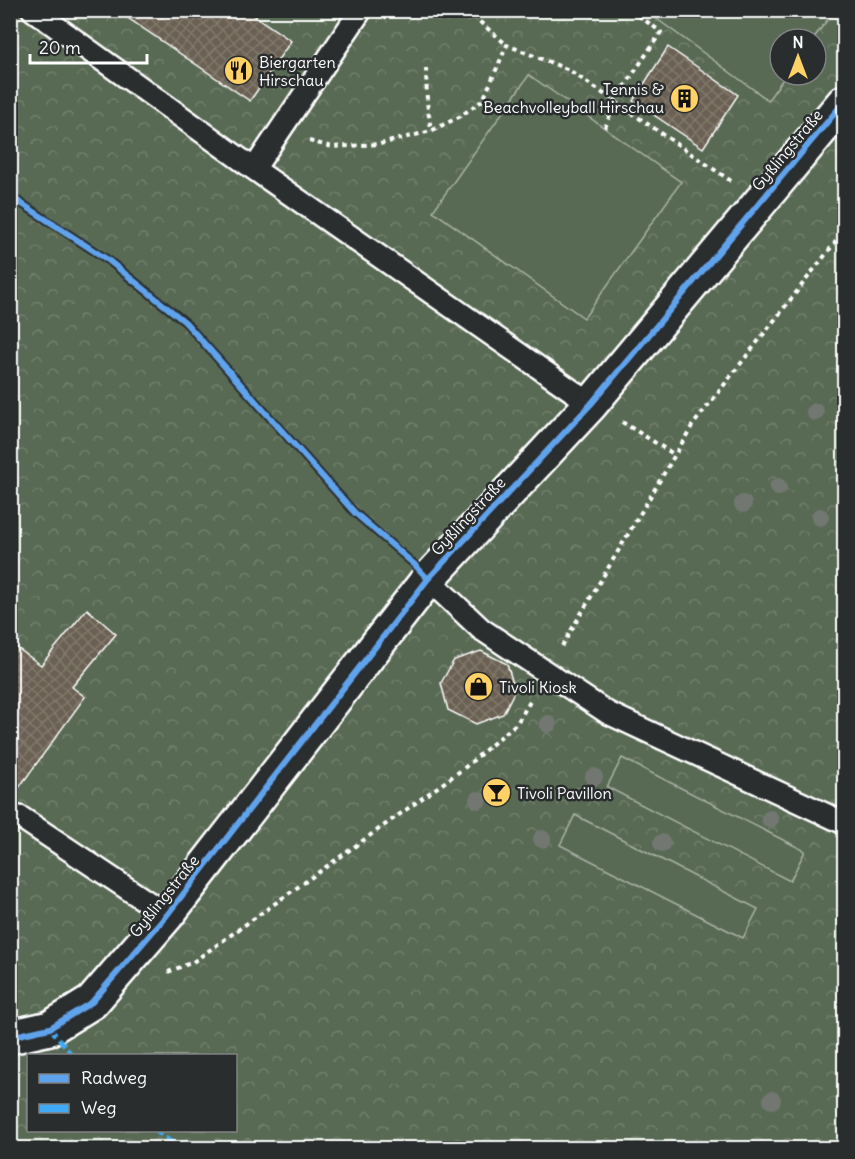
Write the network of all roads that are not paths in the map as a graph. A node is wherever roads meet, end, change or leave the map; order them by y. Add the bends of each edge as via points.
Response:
1 (33, 10) edge
2 (361, 10) edge
3 (844, 102) edge
4 (254, 169) junction
5 (591, 404) junction
6 (428, 579) junction
7 (20, 817) dead end
8 (844, 823) edge
9 (167, 915) junction
10 (10, 1037) edge

1 - 4 lane
2 - 4 lane
3 - 5 street, Gyßlingstraße
4 - 5 lane
5 - 6 street, Gyßlingstraße
6 - 8 lane via 481,629 608,713
6 - 9 street, Gyßlingstraße
7 - 9 lane
9 - 10 street, Gyßlingstraße via 92,1002 50,1028

